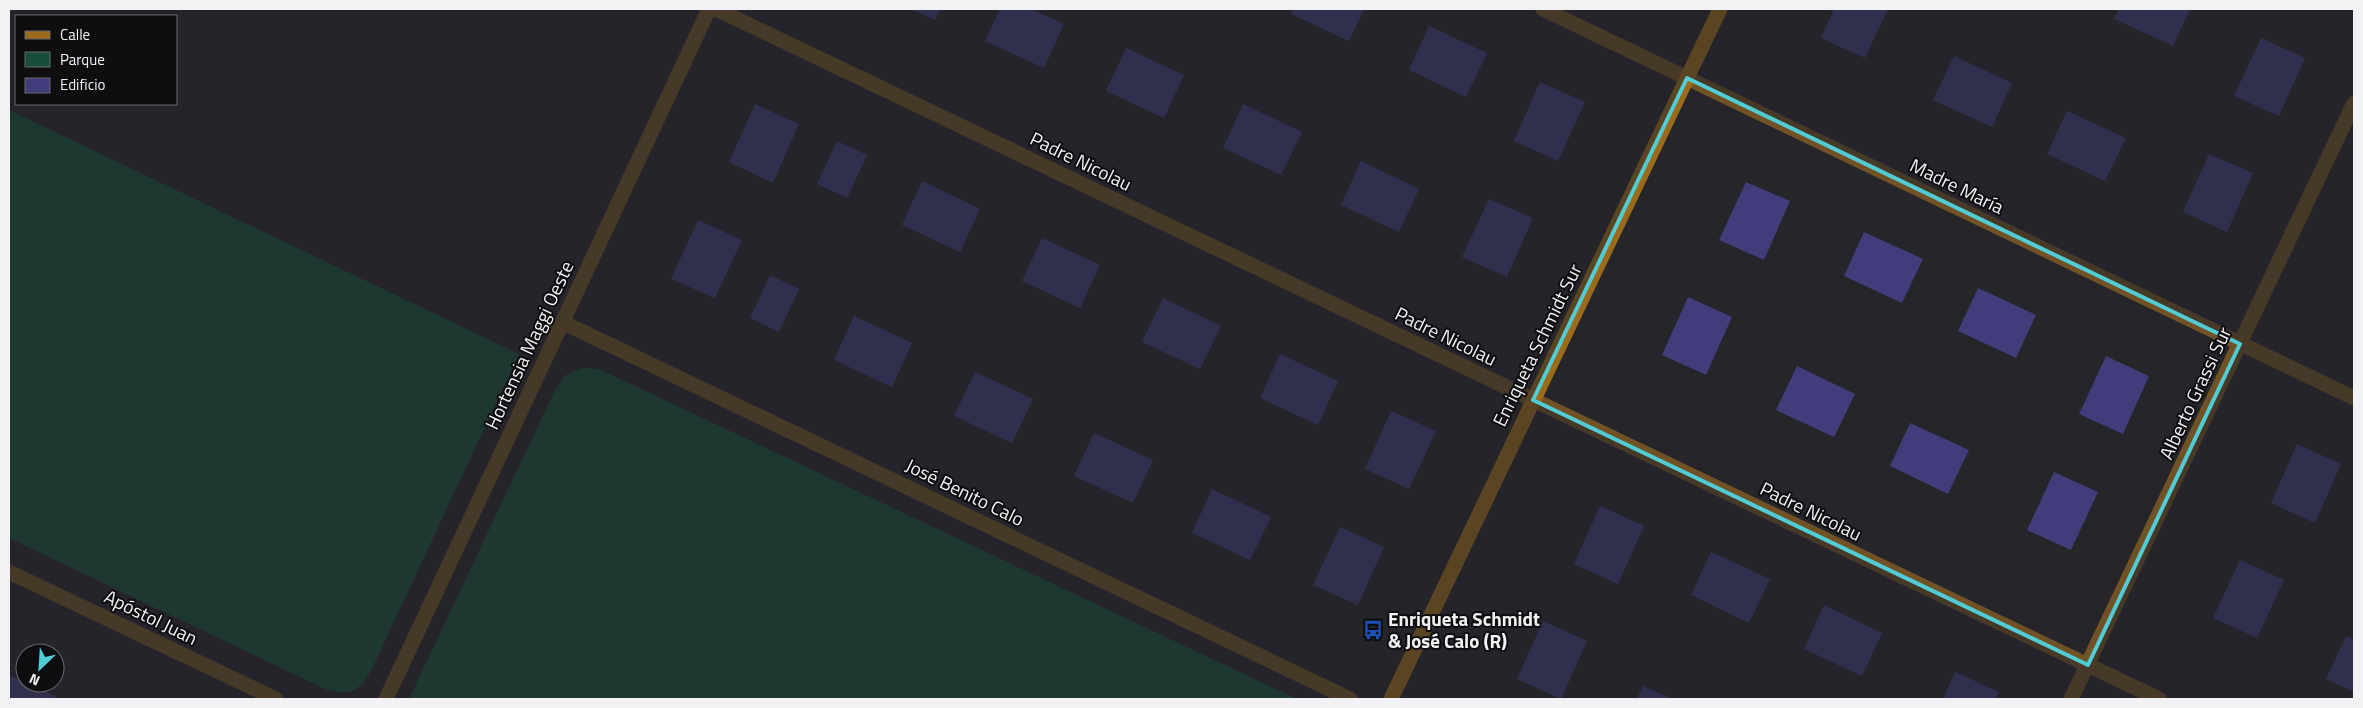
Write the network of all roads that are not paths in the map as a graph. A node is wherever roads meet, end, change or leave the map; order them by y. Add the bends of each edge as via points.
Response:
1 (709, 9) edge
2 (716, 9) edge
3 (1543, 9) edge
4 (1720, 9) edge
5 (1687, 78) junction
6 (2354, 103) edge
7 (562, 322) junction
8 (2240, 344) junction
9 (2354, 398) edge
10 (1533, 400) junction
11 (9, 572) edge
12 (2088, 665) junction
13 (268, 698) edge
14 (386, 699) edge
15 (1350, 699) edge
16 (1391, 699) edge
17 (2071, 699) edge
18 (2158, 699) edge

1 - 7 street, Hortensia Maggi Oeste
2 - 10 street, Padre Nicolau
3 - 5 street, Madre María
4 - 5 street, Enriqueta Schmidt Sur
5 - 8 street, Madre María
5 - 10 street, Enriqueta Schmidt Sur
6 - 8 street, Alberto Grassi Sur
7 - 14 street, Hortensia Maggi Oeste
7 - 15 street, José Benito Calo
8 - 9 street, Madre María
8 - 12 street, Alberto Grassi Sur
10 - 12 street, Padre Nicolau
10 - 16 street, Enriqueta Schmidt Sur
11 - 13 street, Apóstol Juan
12 - 17 street, Alberto Grassi Sur
12 - 18 street, Padre Nicolau

